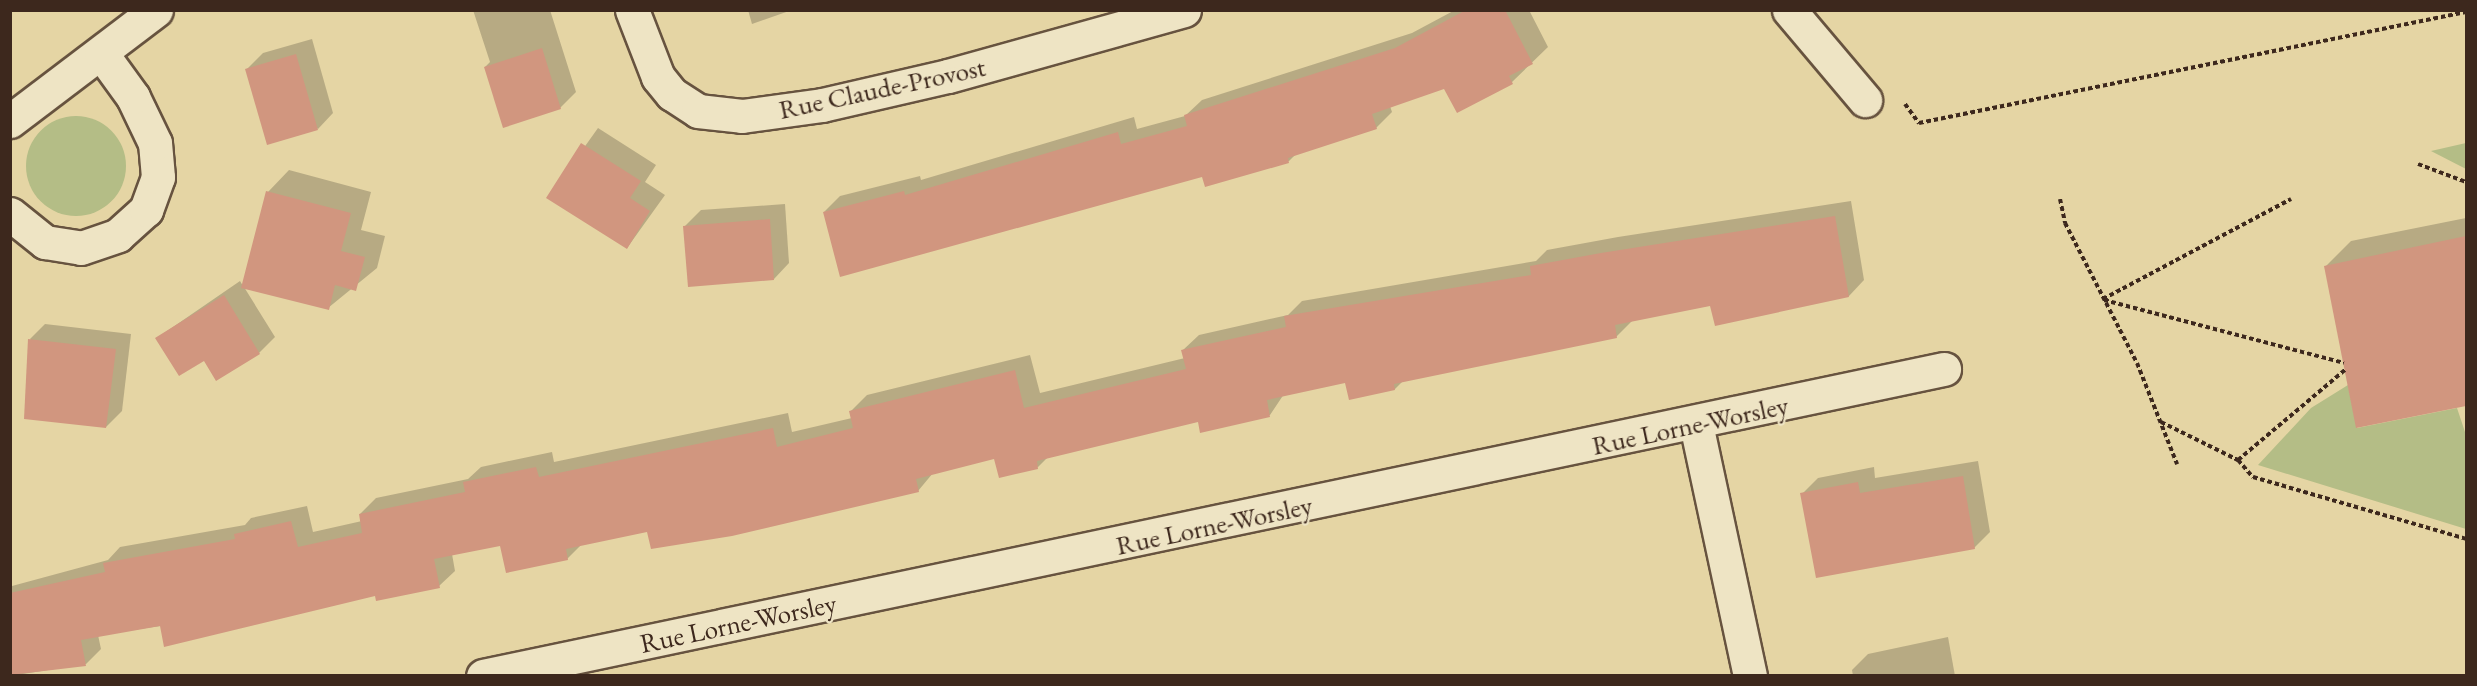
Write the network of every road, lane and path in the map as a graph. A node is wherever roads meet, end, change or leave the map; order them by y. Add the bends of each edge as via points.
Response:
1 (156, 10) edge
2 (632, 10) edge
3 (1184, 10) edge
4 (1789, 10) edge
5 (2466, 12) edge
6 (101, 53) junction
7 (1900, 98) dead end
8 (1865, 100) dead end
9 (10, 121) edge
10 (2418, 164) dead end
11 (2466, 182) edge
12 (2061, 199) dead end
13 (2291, 199) dead end
14 (10, 214) edge
15 (2102, 300) junction
16 (2344, 363) dead end
17 (1944, 369) dead end
18 (2345, 370) dead end
19 (2161, 422) junction
20 (1696, 424) junction
21 (2238, 460) junction
22 (2177, 464) dead end
23 (2466, 538) edge
24 (483, 675) edge
25 (1750, 675) edge

1 - 6 street
2 - 3 street, Rue Claude-Provost via 658,77 672,94 698,111 718,116 822,105
4 - 8 street
5 - 7 path via 1919,123
6 - 9 street
6 - 14 street via 133,97 155,143 159,177 146,210 118,235 81,248 45,242
10 - 11 path
12 - 15 path via 2066,223
13 - 15 path
15 - 16 path
15 - 19 path
17 - 20 street, Rue Lorne-Worsley
18 - 21 path
19 - 21 path
19 - 22 path
20 - 24 street, Rue Lorne-Worsley
20 - 25 street
21 - 23 path via 2253,477

